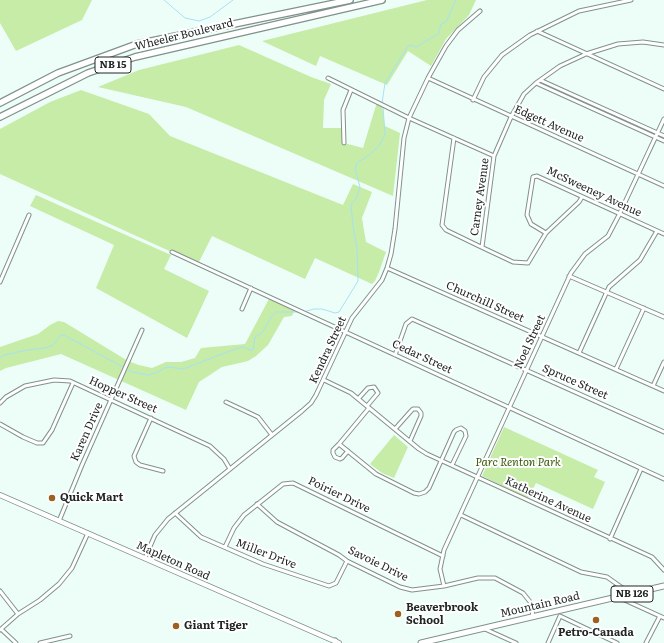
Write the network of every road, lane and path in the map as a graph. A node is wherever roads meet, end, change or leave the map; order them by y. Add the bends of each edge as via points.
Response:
1 (350, 0) edge
2 (382, 0) edge
3 (631, 0) edge
4 (480, 11) dead end
5 (537, 31) junction
6 (664, 45) edge
7 (586, 54) junction
8 (328, 78) dead end
9 (428, 78) junction
10 (540, 80) junction
11 (536, 83) junction
12 (664, 89) edge
13 (351, 90) junction
14 (473, 100) junction
15 (0, 102) edge
16 (0, 117) edge
17 (511, 117) junction
18 (409, 118) junction
19 (664, 120) edge
20 (657, 133) junction
21 (664, 136) edge
22 (655, 137) junction
23 (454, 138) junction
24 (664, 141) edge
25 (344, 143) dead end
26 (494, 156) junction
27 (638, 174) junction
28 (664, 186) edge
29 (582, 197) junction
30 (619, 214) junction
31 (28, 215) dead end
32 (657, 231) junction
33 (546, 233) junction
34 (664, 234) edge
35 (482, 247) junction
36 (172, 252) dead end
37 (387, 268) junction
38 (569, 276) junction
39 (0, 282) edge
40 (251, 288) junction
41 (607, 292) junction
42 (644, 308) junction
43 (242, 309) dead end
44 (664, 317) edge
45 (142, 330) dead end
46 (346, 332) junction
47 (542, 337) junction
48 (579, 353) junction
49 (395, 355) junction
50 (664, 362) edge
51 (617, 368) junction
52 (527, 370) junction
53 (324, 380) junction
54 (73, 383) junction
55 (653, 386) junction
56 (664, 391) edge
57 (358, 399) junction
58 (111, 400) junction
59 (226, 402) dead end
60 (0, 403) edge
61 (368, 407) junction
62 (509, 408) junction
63 (151, 418) junction
64 (0, 424) edge
65 (396, 429) junction
66 (664, 432) edge
67 (272, 435) junction
68 (410, 441) junction
69 (340, 444) junction
70 (348, 451) junction
71 (442, 460) junction
72 (452, 465) junction
73 (230, 469) junction
74 (641, 469) junction
75 (162, 471) dead end
76 (664, 473) edge
77 (478, 477) junction
78 (663, 479) edge
79 (0, 495) edge
80 (257, 504) junction
81 (175, 513) junction
82 (461, 515) junction
83 (59, 521) junction
84 (88, 533) junction
85 (610, 538) junction
86 (225, 548) junction
87 (443, 556) junction
88 (145, 558) junction
89 (347, 561) junction
90 (664, 570) edge
91 (444, 586) junction
92 (664, 586) edge
93 (0, 590) edge
94 (631, 594) junction
95 (618, 597) junction
96 (18, 614) junction
97 (559, 614) junction
98 (660, 616) junction
99 (533, 617) junction
100 (664, 618) edge
101 (484, 628) junction
102 (1, 630) edge
103 (70, 636) dead end
104 (337, 642) edge
105 (16, 643) edge
106 (40, 643) edge
107 (421, 643) edge
108 (516, 643) edge
109 (548, 643) edge
110 (617, 643) edge
111 (646, 643) edge

1 - 15 highway, Wheeler Boulevard / NB 15 via 137,44 58,73
2 - 16 highway, Wheeler Boulevard / NB 15 via 135,57 88,73
3 - 5 street via 579,11
4 - 9 street, Kendra Street via 458,30
5 - 7 street
5 - 14 street via 502,55 484,78
6 - 7 street, Carney Avenue via 643,42 618,44
7 - 10 street, Carney Avenue via 560,66
7 - 12 street
8 - 13 street
9 - 14 street, Edgett Avenue
9 - 18 street, Kendra Street
10 - 11 street, Carney Avenue
10 - 20 street
11 - 17 street, Carney Avenue via 524,94
11 - 22 street
13 - 18 street
13 - 25 street via 343,110
14 - 17 street, Edgett Avenue
17 - 26 street, Carney Avenue
17 - 27 street, Edgett Avenue
18 - 23 street
18 - 37 street, Kendra Street via 404,138 395,228
19 - 20 street, Noel Street
20 - 21 street
20 - 22 street, Noel Street
22 - 24 street
22 - 27 street, Noel Street
23 - 26 street
23 - 35 street via 442,225 446,230
26 - 35 street, Carney Avenue
27 - 28 street, Edgett Avenue
27 - 30 street, Noel Street
29 - 30 street, McSweeney Avenue
29 - 33 street
29 - 33 street, McSweeney Avenue via 537,176 533,177 527,215 531,224
30 - 32 street, McSweeney Avenue
30 - 38 street, Noel Street via 608,236 585,254
31 - 39 street
32 - 34 street, McSweeney Avenue
32 - 41 street via 640,260 609,287
33 - 35 street via 528,263 513,262
36 - 40 street, Cedar Street
37 - 46 street, Kendra Street via 380,283 352,318
37 - 47 street, Churchill Street
38 - 41 street
38 - 47 street, Noel Street
40 - 43 street
40 - 46 street, Cedar Street
41 - 42 street
41 - 48 street
42 - 44 street
42 - 51 street
45 - 58 street, Karen Drive
46 - 49 street, Cedar Street
46 - 53 street, Kendra Street
47 - 48 street, Churchill Street
47 - 52 street, Noel Street
48 - 51 street, Churchill Street
49 - 52 street, Spruce Street via 406,324 412,319
49 - 62 street, Cedar Street
50 - 55 street
51 - 55 street, Churchill Street
52 - 62 street, Noel Street
52 - 66 street, Spruce Street
53 - 57 street, Katherine Avenue
53 - 67 street, Kendra Street via 311,403
54 - 58 street, Hopper Street
54 - 60 street, Hopper Street via 54,380 25,386
54 - 64 street via 44,443 23,437
55 - 56 street, Churchill Street
57 - 61 street, Katherine Avenue
57 - 61 street via 368,388 374,387 378,393
58 - 63 street, Hopper Street
58 - 83 street, Karen Drive
59 - 67 street via 258,417
61 - 65 street, Katherine Avenue
61 - 69 street
62 - 74 street, Cedar Street
62 - 77 street, Noel Street
63 - 73 street, Hopper Street via 210,446 224,459
63 - 75 street via 134,456 140,465
65 - 68 street, Katherine Avenue
65 - 68 street via 411,411 418,409 422,416
67 - 73 street, Kendra Street
68 - 71 street, Katherine Avenue
69 - 70 street
69 - 70 street via 333,450 335,457 340,459
70 - 71 street via 382,478 419,494 429,488
71 - 72 street, Katherine Avenue
71 - 72 street via 454,432 461,428 466,436
72 - 77 street, Katherine Avenue
73 - 81 street, Kendra Street
74 - 78 street, Cedar Street
74 - 85 street
76 - 78 street
77 - 82 street, Noel Street
77 - 85 street, Katherine Avenue
79 - 83 main road, Mapleton Road
80 - 86 street, Poirier Drive via 234,528
80 - 87 street, Poirier Drive via 283,484 293,484
80 - 89 street, Savoie Drive via 277,522
81 - 86 street, Miller Drive via 201,537
81 - 88 street, Kendra Street via 155,535
82 - 87 street, Noel Street
82 - 94 street via 581,572 607,577
83 - 84 main road, Mapleton Road
84 - 88 main road, Mapleton Road
84 - 96 street via 72,568 62,580 40,600
85 - 90 street, Katherine Avenue via 652,557
86 - 89 street, Miller Drive via 329,586 336,583
87 - 91 street, Noel Street via 440,569
88 - 104 main road, Mapleton Road
89 - 91 street, Savoie Drive via 400,587 412,590
91 - 99 street, Savoie Drive via 478,578 495,578 523,593 531,603
92 - 94 main road, Mountain Road / NB 126
93 - 96 street
94 - 95 main road, Mountain Road / NB 126
95 - 97 main road, Mountain Road / NB 126
95 - 98 street
96 - 102 street
97 - 99 main road, Mountain Road / NB 126
97 - 109 street
97 - 110 street
98 - 100 street
98 - 111 street
99 - 101 main road, Mountain Road / NB 126
101 - 107 main road, Mountain Road / NB 126
101 - 108 street
102 - 105 street
103 - 106 street

